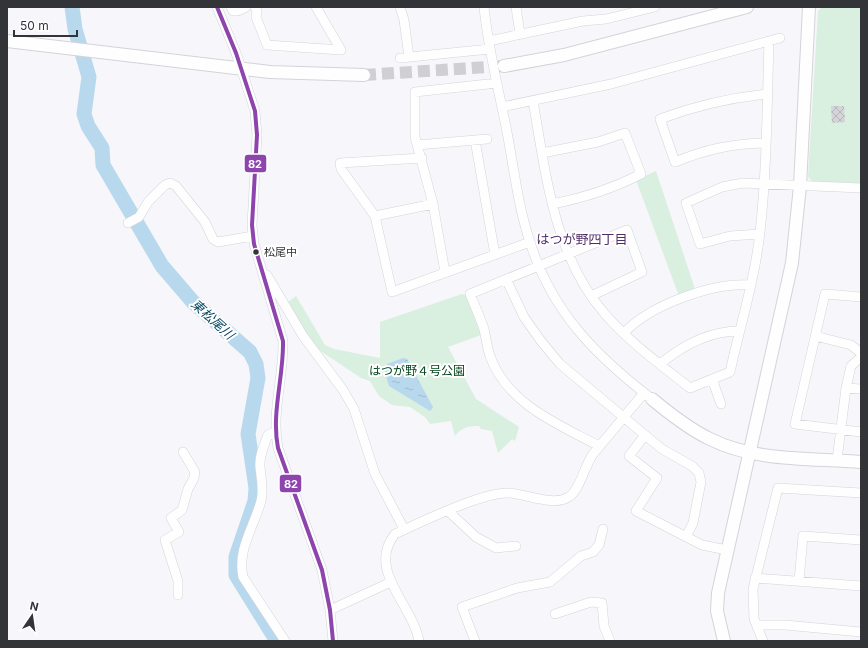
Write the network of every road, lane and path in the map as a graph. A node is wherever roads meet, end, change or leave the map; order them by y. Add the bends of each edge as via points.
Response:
1 (217, 7) edge
2 (230, 7) edge
3 (246, 7) edge
4 (255, 7) edge
5 (316, 7) edge
6 (400, 7) edge
7 (484, 7) edge
8 (516, 7) edge
9 (656, 7) edge
10 (748, 7) edge
11 (808, 8) edge
12 (520, 34) junction
13 (780, 38) dead end
14 (7, 41) edge
15 (769, 41) junction
16 (490, 45) junction
17 (504, 66) tunnel mouth
18 (241, 68) junction
19 (364, 75) tunnel mouth
20 (497, 83) junction
21 (767, 94) junction
22 (533, 101) junction
23 (502, 107) junction
24 (487, 138) dead end
25 (475, 140) junction
26 (765, 144) junction
27 (417, 145) junction
28 (542, 153) junction
29 (422, 158) junction
30 (764, 184) junction
31 (800, 186) junction
32 (861, 188) edge
33 (432, 204) junction
34 (552, 204) junction
35 (375, 216) junction
36 (128, 223) dead end
37 (760, 234) junction
38 (253, 236) junction
39 (530, 242) junction
40 (568, 253) junction
41 (495, 255) junction
42 (259, 261) junction
43 (538, 266) junction
44 (445, 272) junction
45 (506, 279) junction
46 (751, 285) junction
47 (591, 296) junction
48 (861, 297) edge
49 (739, 331) junction
50 (624, 333) junction
51 (815, 336) junction
52 (861, 353) edge
53 (861, 357) edge
54 (660, 364) junction
55 (712, 379) junction
56 (846, 388) junction
57 (861, 389) edge
58 (648, 396) junction
59 (721, 404) dead end
60 (624, 416) junction
61 (840, 431) junction
62 (275, 432) junction
63 (861, 432) edge
64 (645, 435) junction
65 (599, 446) junction
66 (183, 452) dead end
67 (750, 453) junction
68 (837, 460) junction
69 (861, 462) edge
70 (861, 493) edge
71 (448, 511) junction
72 (603, 529) dead end
73 (404, 530) junction
74 (686, 536) junction
75 (861, 540) edge
76 (516, 546) dead end
77 (727, 550) junction
78 (755, 578) junction
79 (799, 581) junction
80 (391, 582) junction
81 (861, 586) edge
82 (178, 595) dead end
83 (330, 610) junction
84 (555, 614) dead end
85 (757, 625) junction
86 (861, 632) edge
87 (285, 641) edge
88 (333, 641) edge
89 (419, 641) edge
90 (475, 641) edge
91 (610, 641) edge
92 (724, 641) edge
93 (763, 641) edge

1 - 18 street
2 - 3 street via 233,11
4 - 5 street via 256,17 267,45 341,50
6 - 16 street via 404,20 404,57 438,50
7 - 16 street
8 - 12 street
9 - 12 street via 606,19
10 - 17 street via 564,55
11 - 31 street
12 - 16 street
13 - 15 street
14 - 18 street
15 - 21 street
15 - 22 street via 611,84
16 - 20 street
18 - 19 street via 270,72
18 - 38 street via 256,119
20 - 23 street
20 - 27 street via 415,92
21 - 26 street
21 - 26 street via 724,100 686,109 660,119 675,162 719,146
22 - 23 street
22 - 28 street
23 - 39 street via 523,219
24 - 25 street
25 - 27 street
25 - 41 street
26 - 30 street
27 - 29 street
28 - 34 street
28 - 34 street via 598,142 625,133 640,174 598,193
29 - 33 street
29 - 35 street via 340,163 341,169
30 - 31 street
30 - 37 street
30 - 37 street via 722,186 686,203 700,244 730,236
31 - 32 street
31 - 67 street via 788,283
33 - 35 street
33 - 44 street
34 - 40 street
35 - 44 street via 388,293
36 - 38 street via 139,217 148,202 165,185 170,184 176,186 205,222 213,239 218,242
37 - 46 street
38 - 42 street
39 - 41 street
39 - 43 street
40 - 43 street
40 - 47 street
40 - 47 street via 627,230 642,272
41 - 44 street
42 - 62 street via 283,341
42 - 73 street via 303,336 354,409 375,474
43 - 45 street
43 - 58 street via 564,314 581,336
45 - 60 street via 524,316 550,353
45 - 65 street via 470,294 496,368 512,390 530,407
46 - 49 street
46 - 50 street via 727,284 704,290 652,312
47 - 50 street
48 - 51 street via 825,294
49 - 54 street via 698,340
49 - 55 street via 730,372
50 - 54 street
51 - 52 street via 851,345
51 - 61 street via 795,424
53 - 56 street via 851,366
54 - 55 street via 690,388
55 - 59 street
56 - 57 street
56 - 61 street
58 - 60 street
58 - 67 street via 683,424 710,440
60 - 64 street
60 - 65 street
61 - 63 street
61 - 68 street
62 - 83 street via 278,448 322,570
62 - 87 street via 268,435 262,450 261,500 244,545 241,567 244,577
64 - 74 street via 667,452 692,466 701,478 693,523
64 - 74 street via 629,456 657,478 636,511
65 - 71 street via 587,463 575,491 569,497 549,501 518,493 495,494
66 - 82 street via 194,472 194,478 182,510 171,518 179,532 165,540 178,581
67 - 68 street
67 - 77 street
68 - 69 street
70 - 78 street via 778,488
71 - 73 street
71 - 76 street via 476,537 496,548
72 - 90 street via 599,545 593,552 581,556 550,582 517,588 462,607
73 - 80 street via 395,534 385,551
74 - 77 street via 702,545
75 - 79 street via 802,536
77 - 92 street via 718,593 718,611
78 - 79 street
78 - 85 street via 752,606
79 - 81 street
80 - 83 street
80 - 89 street via 412,619
83 - 88 street
84 - 91 street via 591,602 602,603 604,626
85 - 86 street
85 - 93 street

